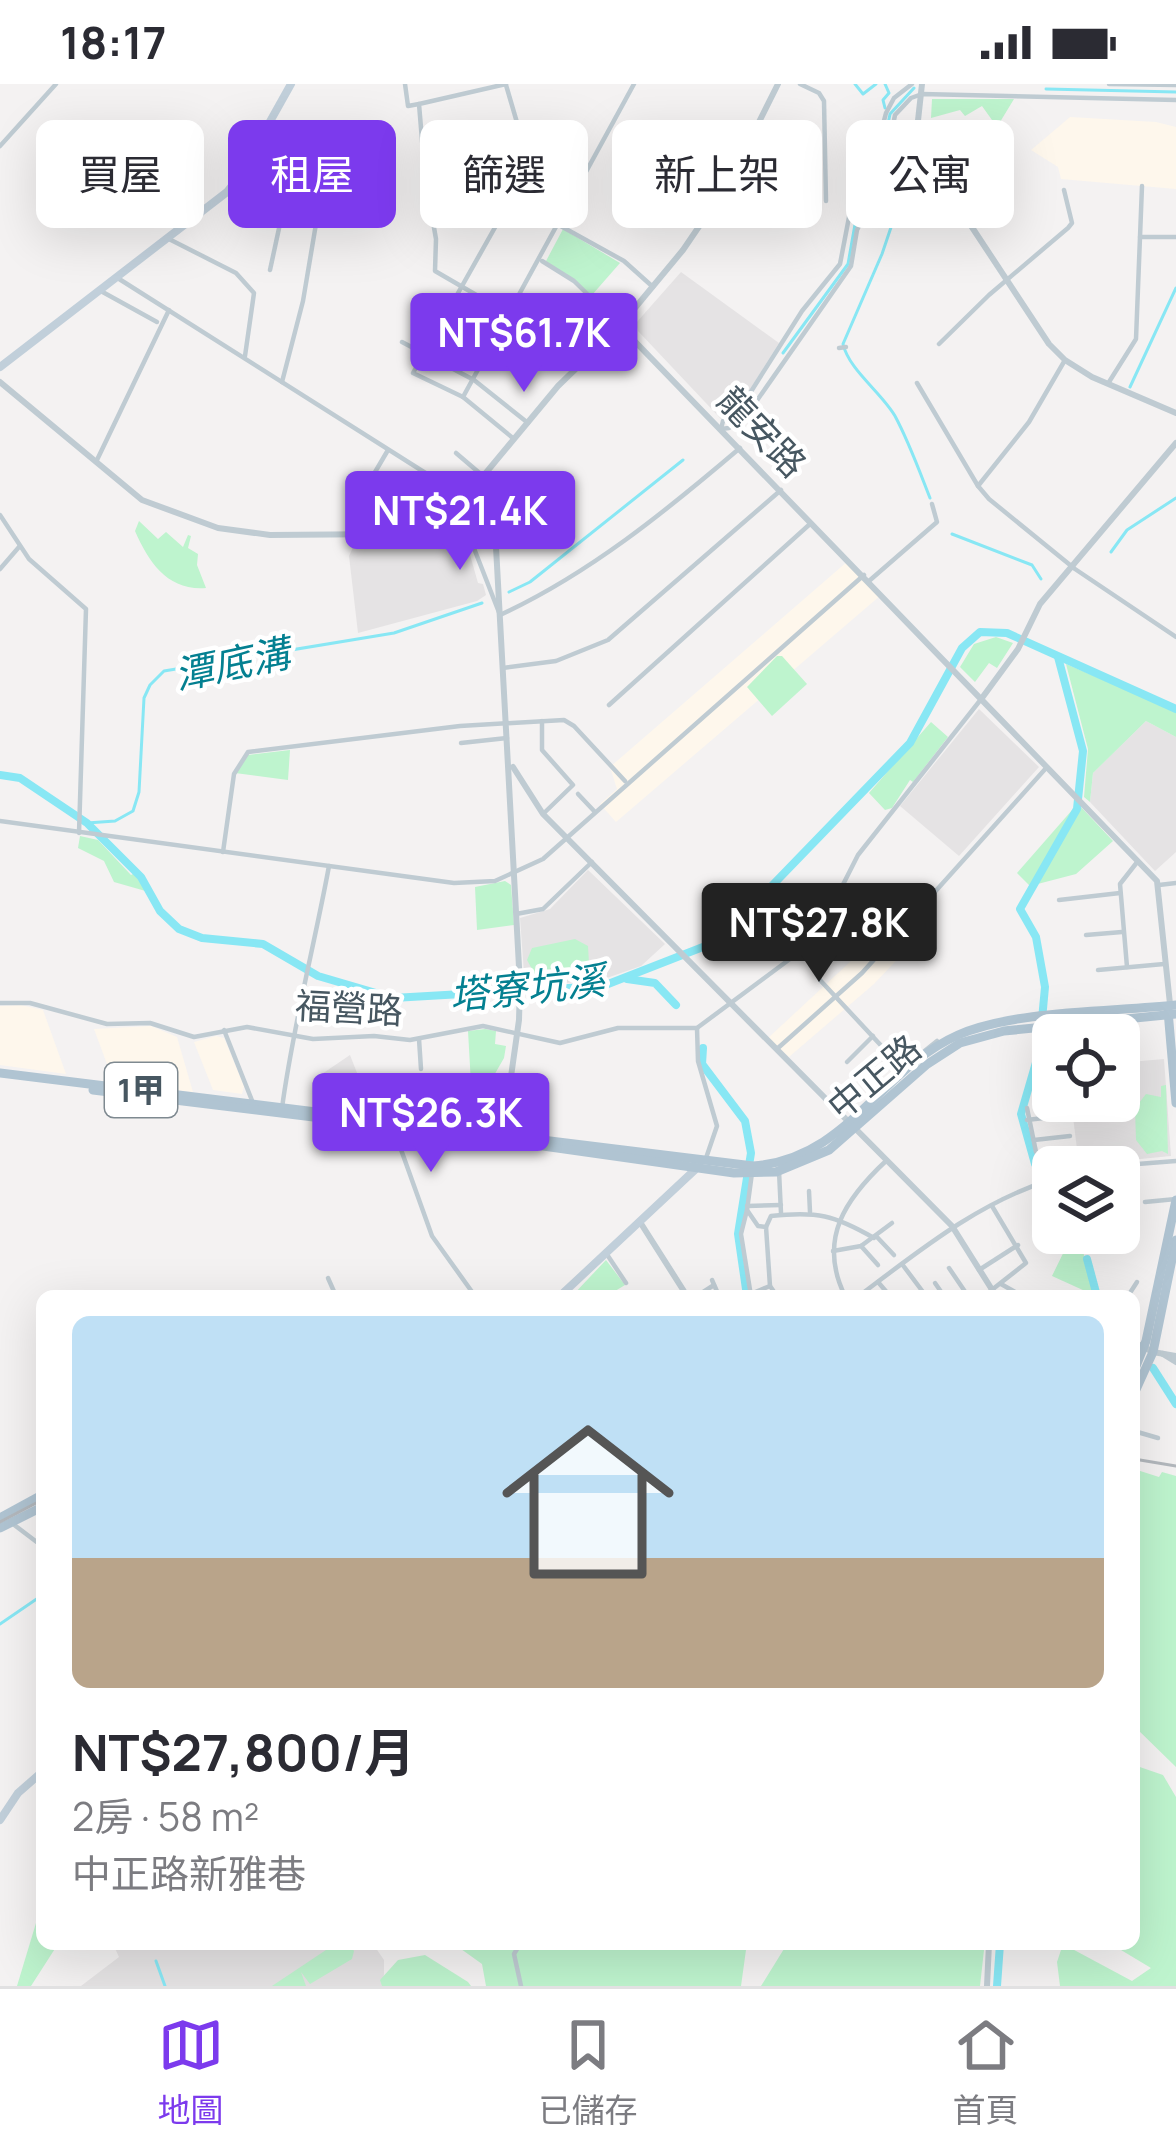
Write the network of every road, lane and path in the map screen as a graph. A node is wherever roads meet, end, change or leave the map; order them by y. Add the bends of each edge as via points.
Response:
1 (56, 84) edge
2 (290, 84) edge
3 (405, 84) edge
4 (506, 84) edge
5 (634, 84) edge
6 (778, 84) edge
7 (800, 84) edge
8 (912, 84) edge
9 (1108, 84) edge
10 (1176, 85) edge
11 (922, 89) edge
12 (1176, 100) edge
13 (419, 104) junction
14 (270, 120) edge
15 (516, 120) edge
16 (0, 146) edge
17 (588, 169) edge
18 (1142, 186) dead end
19 (228, 188) edge
20 (1064, 190) dead end
21 (826, 201) dead end
22 (279, 228) edge
23 (315, 228) edge
24 (495, 228) edge
25 (556, 228) edge
26 (565, 228) edge
27 (1140, 237) junction
28 (1176, 237) edge
29 (167, 238) junction
30 (540, 260) junction
31 (270, 270) dead end
32 (116, 277) junction
33 (1007, 280) junction
34 (653, 287) junction
35 (462, 288) junction
36 (99, 290) junction
37 (437, 298) dead end
38 (485, 300) dead end
39 (452, 306) junction
40 (169, 310) junction
41 (160, 323) junction
42 (620, 326) junction
43 (502, 330) junction
44 (403, 342) dead end
45 (939, 344) dead end
46 (424, 355) junction
47 (244, 358) junction
48 (1065, 360) junction
49 (0, 367) edge
50 (474, 380) junction
51 (0, 382) edge
52 (282, 382) junction
53 (917, 383) dead end
54 (1107, 384) junction
55 (463, 398) junction
56 (1176, 413) edge
57 (528, 423) junction
58 (721, 429) junction
59 (514, 439) junction
60 (1176, 443) edge
61 (740, 448) junction
62 (388, 450) junction
63 (456, 453) dead end
64 (97, 462) junction
65 (483, 476) junction
66 (978, 486) junction
67 (781, 490) junction
68 (465, 498) junction
69 (932, 504) dead end
70 (478, 510) junction
71 (0, 515) edge
72 (461, 515) junction
73 (812, 522) junction
74 (374, 535) junction
75 (20, 547) junction
76 (1072, 567) junction
77 (0, 569) edge
78 (866, 578) junction
79 (500, 615) junction
80 (1176, 637) edge
81 (503, 668) junction
82 (982, 698) junction
83 (608, 705) dead end
84 (542, 721) junction
85 (506, 722) junction
86 (507, 739) junction
87 (461, 743) dead end
88 (511, 764) junction
89 (1047, 766) junction
90 (626, 783) junction
91 (578, 794) dead end
92 (595, 812) junction
93 (543, 814) junction
94 (0, 821) edge
95 (80, 831) junction
96 (567, 838) junction
97 (223, 852) junction
98 (1138, 861) junction
99 (592, 862) junction
100 (329, 866) junction
101 (513, 875) junction
102 (1176, 883) edge
103 (1160, 885) junction
104 (1120, 893) junction
105 (1060, 900) dead end
106 (516, 914) junction
107 (1123, 932) junction
108 (1086, 935) dead end
109 (1167, 964) junction
110 (1127, 967) junction
111 (1098, 970) dead end
112 (820, 980) dead end
113 (836, 997) junction
114 (0, 1003) edge
115 (731, 1003) junction
116 (1173, 1012) edge
117 (697, 1028) junction
118 (224, 1030) junction
119 (292, 1034) junction
120 (518, 1034) junction
121 (873, 1035) junction
122 (419, 1039) junction
123 (937, 1041) dead end
124 (955, 1041) junction
125 (777, 1049) junction
126 (847, 1061) dead end
127 (421, 1069) dead end
128 (904, 1069) junction
129 (859, 1072) dead end
130 (0, 1076) edge
131 (878, 1092) junction
132 (253, 1103) junction
133 (1176, 1103) edge
134 (1027, 1108) dead end
135 (281, 1110) junction
136 (1032, 1119) edge
137 (1027, 1120) junction
138 (853, 1124) junction
139 (393, 1127) junction
140 (1070, 1136) dead end
141 (502, 1137) junction
142 (1033, 1141) junction
143 (1034, 1146) edge
144 (887, 1160) junction
145 (1176, 1161) edge
146 (666, 1163) junction
147 (1140, 1164) edge
148 (701, 1165) junction
149 (749, 1170) junction
150 (779, 1171) junction
151 (1032, 1186) edge
152 (678, 1187) junction
153 (809, 1191) dead end
154 (1176, 1200) edge
155 (1145, 1202) dead end
156 (992, 1204) junction
157 (781, 1205) junction
158 (747, 1208) junction
159 (810, 1212) junction
160 (781, 1215) junction
161 (838, 1217) junction
162 (640, 1222) junction
163 (892, 1223) dead end
164 (952, 1226) junction
165 (766, 1227) junction
166 (875, 1237) junction
167 (1176, 1240) edge
168 (1018, 1245) junction
169 (861, 1246) junction
170 (833, 1250) junction
171 (606, 1253) junction
172 (894, 1255) dead end
173 (902, 1264) junction
174 (878, 1265) dead end
175 (949, 1268) dead end
176 (979, 1270) junction
177 (328, 1278) dead end
178 (878, 1282) junction
179 (1137, 1282) dead end
180 (626, 1283) dead end
181 (935, 1283) dead end
182 (1001, 1284) junction
183 (770, 1286) junction
184 (333, 1290) edge
185 (471, 1290) edge
186 (566, 1290) edge
187 (683, 1290) edge
188 (752, 1290) edge
189 (760, 1290) edge
190 (773, 1290) edge
191 (843, 1290) edge
192 (869, 1290) edge
193 (885, 1290) edge
194 (922, 1290) edge
195 (940, 1290) edge
196 (964, 1290) edge
197 (989, 1290) edge
198 (995, 1290) edge
199 (1012, 1290) edge
200 (1132, 1290) edge
201 (1148, 1349) edge
202 (1176, 1359) edge
203 (1140, 1433) edge
204 (1158, 1438) dead end
205 (36, 1499) edge
206 (36, 1509) edge
207 (3, 1520) edge
208 (36, 1542) edge
209 (36, 1777) edge
210 (0, 1820) edge
211 (516, 1950) edge
212 (989, 1950) edge
213 (521, 1986) edge
214 (987, 1986) edge

1 - 16 street
2 - 14 main road
3 - 13 street via 408,106
4 - 13 street
4 - 15 street
5 - 17 street
6 - 34 street via 728,184
7 - 21 street via 824,101
8 - 58 street via 886,113 840,264
9 - 10 street
11 - 12 street
11 - 33 street via 914,158
11 - 58 street via 895,115 883,178 857,230 851,266 751,409
13 - 35 street via 435,271
18 - 27 street
19 - 29 main road
20 - 33 street via 1072,223
22 - 31 street
23 - 52 street
24 - 35 street
25 - 30 street
26 - 34 street
27 - 28 street
27 - 54 street via 1136,339
29 - 32 main road
29 - 47 street via 236,273 254,293
30 - 42 street, 龍安路
30 - 43 street
32 - 36 main road
32 - 40 street
33 - 45 street
33 - 48 street
34 - 42 street
35 - 38 street
35 - 39 street
36 - 41 street
36 - 49 main road
37 - 39 street
39 - 43 street
39 - 46 street
40 - 41 street
40 - 47 street
41 - 64 street
42 - 57 street
42 - 58 street, 龍安路
43 - 50 street
44 - 46 street
46 - 50 street
46 - 55 street via 413,373
47 - 52 street
48 - 54 street
48 - 66 street
50 - 55 street
50 - 57 street
51 - 64 street
52 - 62 street
53 - 66 street
54 - 56 street
55 - 59 street
57 - 59 street
58 - 61 street, 龍安路
59 - 65 street
60 - 76 street
61 - 67 street, 龍安路
61 - 79 street via 654,521
62 - 68 street
62 - 74 street via 350,513
63 - 65 street
64 - 74 street via 160,509 233,532
65 - 68 street
66 - 76 street
67 - 73 street, 龍安路
67 - 81 street via 608,640 568,658
68 - 70 street
69 - 78 street via 937,522
70 - 72 street
70 - 79 street via 496,547
71 - 75 street
72 - 74 street
72 - 79 street
73 - 78 street, 龍安路
73 - 83 street
75 - 77 street
75 - 95 street via 86,609
76 - 80 street
76 - 82 street
78 - 82 street, 龍安路
78 - 90 street
79 - 81 street
81 - 85 street
82 - 89 street
82 - 115 street via 858,855 802,950
84 - 85 street
84 - 90 street via 564,720
84 - 93 street via 542,750 573,786
85 - 86 street
85 - 97 street via 248,752 234,774
86 - 87 street
86 - 88 street
88 - 93 street
88 - 101 street
89 - 98 street
89 - 113 street
90 - 92 street
91 - 92 street
92 - 96 street
93 - 96 street
94 - 95 street
95 - 97 street
96 - 99 street
96 - 101 street
97 - 100 street
98 - 103 street
98 - 104 street via 1120,880
99 - 106 street via 543,909
99 - 115 street
100 - 101 street via 454,884
100 - 119 street
101 - 106 street
102 - 103 street
103 - 109 street
104 - 105 street
104 - 107 street
106 - 120 street
107 - 108 street
107 - 110 street
109 - 110 street
109 - 116 street
110 - 111 street
112 - 113 street
113 - 121 street
113 - 125 street
114 - 118 street, 福營路 via 107,1024 149,1023 194,1037
115 - 117 street
115 - 125 street
116 - 124 main road, 中正路 / 1甲 via 1033,1023
116 - 133 main road
117 - 120 street, 福營路 via 618,1028 560,1043
117 - 148 street via 717,1126
118 - 119 street, 福營路
118 - 132 street
119 - 122 street, 福營路
119 - 135 street
120 - 122 street, 福營路 via 483,1025
120 - 141 street
121 - 126 street
121 - 128 street
122 - 127 street
123 - 128 street
124 - 128 main road, 中正路 / 1甲
124 - 138 main road, 中正路 / 1甲
125 - 138 street
128 - 131 main road, 中正路 / 1甲
129 - 131 street
130 - 132 main road, 中正路 / 1甲
130 - 135 main road, 中正路 / 1甲
131 - 138 main road, 中正路 / 1甲
132 - 135 main road, 中正路 / 1甲
134 - 137 street
135 - 139 main road, 中正路 / 1甲
135 - 141 main road, 中正路 / 1甲
136 - 137 street
137 - 142 street
138 - 144 street
138 - 149 main road, 中正路 / 1甲 via 810,1152
138 - 150 main road, 中正路 / 1甲 via 811,1160
139 - 141 main road, 中正路 / 1甲
139 - 185 street via 432,1236
140 - 142 street
141 - 146 main road, 中正路 / 1甲
141 - 148 main road, 中正路 / 1甲
142 - 143 street
144 - 161 street
144 - 164 street
145 - 147 street
146 - 148 main road, 中正路 / 1甲
146 - 152 main road
148 - 149 main road, 中正路 / 1甲
148 - 152 main road
149 - 150 main road, 中正路 / 1甲
149 - 158 street
150 - 157 street
151 - 156 street
152 - 162 main road
153 - 159 street
154 - 155 street
154 - 201 main road
156 - 164 street
156 - 168 street
157 - 158 street
157 - 160 street
158 - 165 street
158 - 188 street via 741,1234
159 - 160 street
159 - 161 street
160 - 165 street
161 - 166 street
161 - 170 street
162 - 171 main road
162 - 187 street
163 - 166 street
164 - 173 street
164 - 176 street
165 - 183 street
166 - 169 street
166 - 172 street
167 - 201 main road
168 - 176 street
168 - 182 street via 1026,1263
169 - 170 street
169 - 174 street
170 - 191 street
171 - 180 street
171 - 186 main road
173 - 178 street
173 - 194 street
175 - 196 street
176 - 197 street
177 - 184 street
178 - 192 street
178 - 193 street
179 - 200 street
181 - 195 street
182 - 198 street
182 - 199 street
183 - 189 street
183 - 190 street
201 - 202 street
203 - 204 street
205 - 207 main road
206 - 207 main road
207 - 208 street
209 - 210 main road
211 - 213 street
212 - 214 street

